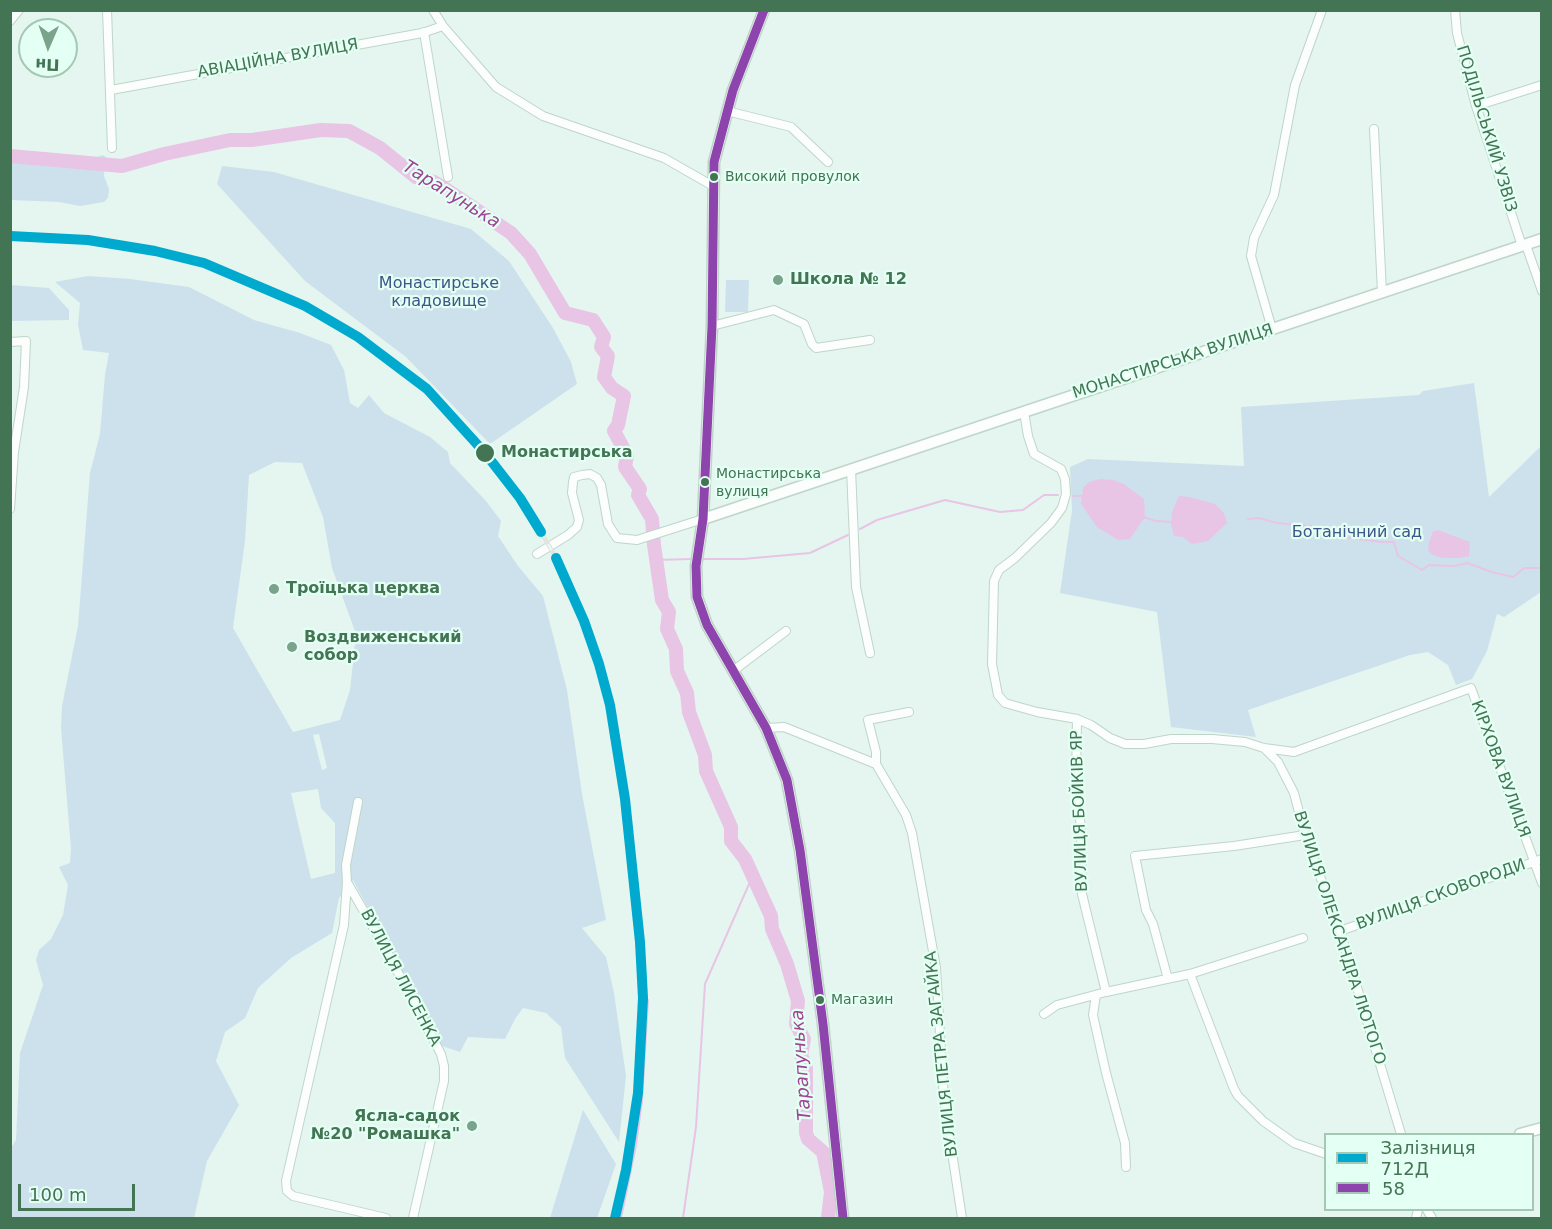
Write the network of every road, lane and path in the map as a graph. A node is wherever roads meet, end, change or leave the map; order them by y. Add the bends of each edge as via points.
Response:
1 (19, 10) edge
2 (107, 10) edge
3 (433, 10) edge
4 (764, 10) edge
5 (1322, 10) edge
6 (1455, 10) edge
7 (10, 21) edge
8 (443, 26) junction
9 (424, 32) junction
10 (1542, 85) edge
11 (111, 90) junction
12 (1476, 106) junction
13 (728, 111) junction
14 (1374, 129) dead end
15 (112, 148) dead end
16 (828, 162) dead end
17 (448, 177) dead end
18 (713, 186) junction
19 (1542, 239) edge
20 (1524, 245) junction
21 (1542, 291) edge
22 (1382, 292) junction
23 (712, 326) junction
24 (1272, 329) junction
25 (870, 340) dead end
26 (10, 342) edge
27 (1024, 412) junction
28 (851, 470) junction
29 (10, 509) edge
30 (703, 519) junction
31 (537, 554) dead end
32 (786, 631) dead end
33 (870, 653) dead end
34 (733, 670) junction
35 (909, 712) dead end
36 (1077, 720) junction
37 (766, 728) junction
38 (1264, 748) junction
39 (876, 764) junction
40 (358, 802) dead end
41 (1305, 834) junction
42 (1538, 861) edge
43 (347, 882) junction
44 (1542, 883) edge
45 (1340, 931) junction
46 (1303, 938) dead end
47 (1190, 974) junction
48 (1168, 979) junction
49 (1106, 992) junction
50 (1096, 995) junction
51 (1044, 1014) dead end
52 (1542, 1128) edge
53 (1401, 1133) edge
54 (1524, 1133) edge
55 (1324, 1153) edge
56 (1126, 1167) dead end
57 (386, 1218) edge
58 (413, 1218) edge
59 (843, 1218) edge
60 (962, 1218) edge

1 - 7 street
2 - 11 street
3 - 8 street
4 - 13 street
5 - 24 street via 1295,85 1274,195 1254,238 1251,256
6 - 12 street, ПОДІЛЬСЬКИЙ УЗВІЗ
8 - 9 street, АВІАЦІЙНА ВУЛИЦЯ
8 - 18 street via 496,87 543,116 664,158
9 - 11 street, АВІАЦІЙНА ВУЛИЦЯ
9 - 17 street
10 - 12 street
11 - 15 street
12 - 20 street, ПОДІЛЬСЬКИЙ УЗВІЗ
13 - 16 street via 791,127
13 - 18 street via 714,162
14 - 22 street
18 - 23 street
19 - 20 street, МОНАСТИРСЬКА ВУЛИЦЯ
20 - 21 street
20 - 22 street, МОНАСТИРСЬКА ВУЛИЦЯ
22 - 24 street, МОНАСТИРСЬКА ВУЛИЦЯ
23 - 25 street via 774,310 804,324 816,348
23 - 30 street
24 - 27 street, МОНАСТИРСЬКА ВУЛИЦЯ
26 - 29 street via 26,341
27 - 28 street, МОНАСТИРСЬКА ВУЛИЦЯ
27 - 36 street, ВУЛИЦЯ БОЙКІВ ЯР via 1034,454 1061,469 1066,494 1051,523 999,570 994,581 992,664 998,695 1005,703
28 - 30 street, МОНАСТИРСЬКА ВУЛИЦЯ
28 - 33 street via 856,586
30 - 31 street via 642,539 617,538 608,524 601,485 590,474 582,475 574,477 573,482 577,528
30 - 34 street via 696,566 697,597 706,625
32 - 34 street
34 - 37 street
35 - 39 street via 868,720
36 - 38 street via 1125,744 1212,739
36 - 49 street, ВУЛИЦЯ БОЙКІВ ЯР via 1082,894
37 - 39 street via 784,727
37 - 59 street via 787,780 800,850
38 - 41 street, ВУЛИЦЯ ОЛЕКСАНДРА ЛЮТОГО via 1288,778
38 - 42 street, КІРХОВА ВУЛИЦЯ via 1294,752 1471,688
39 - 60 street, ВУЛИЦЯ ПЕТРА ЗАГАЙКА via 912,832 936,968 944,1100
40 - 43 street via 346,865
41 - 45 street, ВУЛИЦЯ ОЛЕКСАНДРА ЛЮТОГО
41 - 48 street via 1136,856 1146,910
42 - 44 street, КІРХОВА ВУЛИЦЯ
42 - 45 street, ВУЛИЦЯ СКОВОРОДИ
43 - 57 street via 344,925 286,1181 287,1191 293,1196
43 - 58 street, ВУЛИЦЯ ЛИСЕНКА via 436,1044 444,1066
45 - 53 street, ВУЛИЦЯ ОЛЕКСАНДРА ЛЮТОГО
46 - 47 street
47 - 48 street
47 - 55 street via 1238,1096 1263,1121 1294,1143
48 - 49 street
49 - 50 street
50 - 51 street via 1057,1005
50 - 56 street via 1092,1015 1125,1143
52 - 54 street

